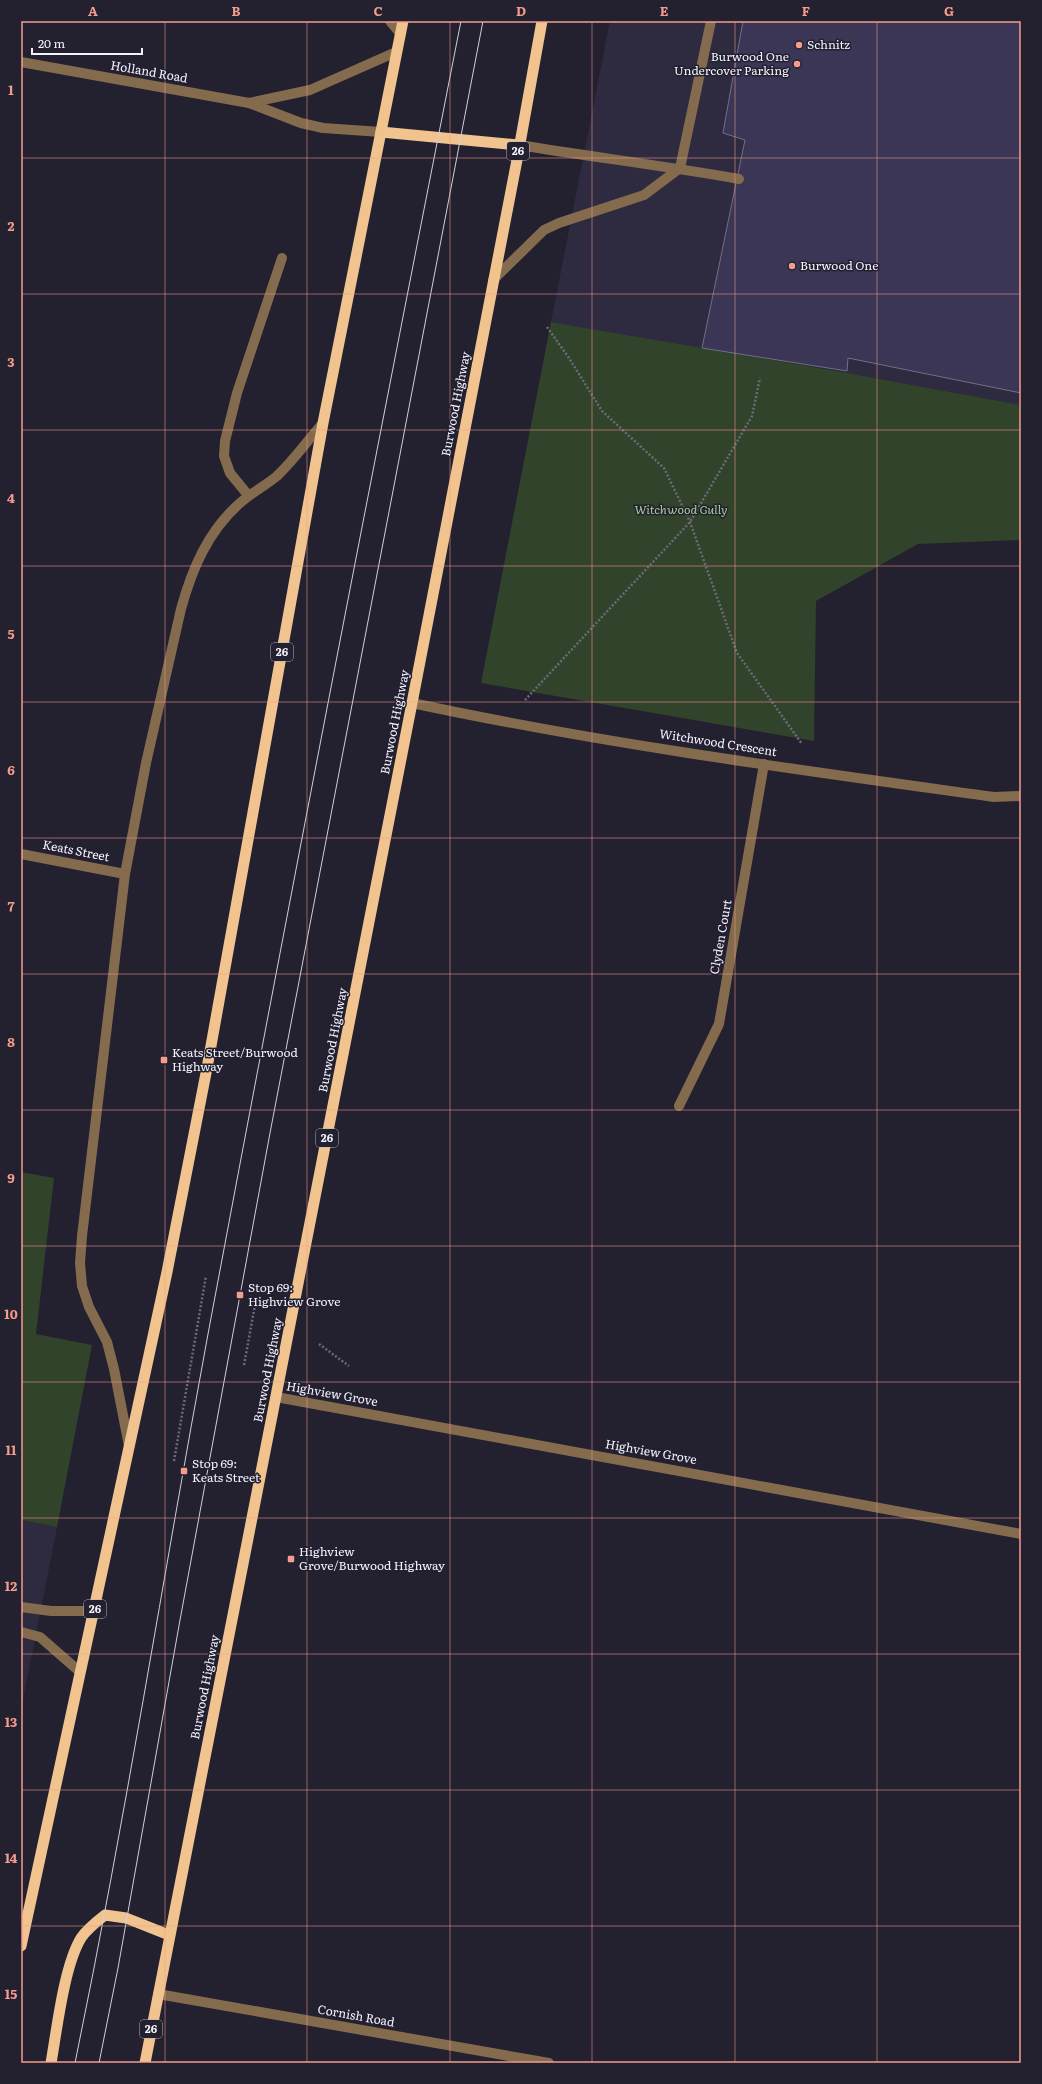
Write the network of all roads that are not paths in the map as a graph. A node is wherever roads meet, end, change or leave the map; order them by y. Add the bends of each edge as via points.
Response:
1 (390, 21) edge
2 (403, 21) edge
3 (542, 21) edge
4 (711, 21) edge
5 (400, 33) junction
6 (396, 52) junction
7 (21, 62) edge
8 (249, 103) junction
9 (381, 132) junction
10 (519, 145) junction
11 (680, 168) junction
12 (739, 179) dead end
13 (282, 258) dead end
14 (493, 280) junction
15 (323, 423) junction
16 (248, 495) junction
17 (412, 703) junction
18 (764, 764) junction
19 (1021, 796) edge
20 (21, 854) edge
21 (125, 874) junction
22 (679, 1106) dead end
23 (276, 1397) junction
24 (130, 1452) junction
25 (1021, 1534) edge
26 (21, 1607) edge
27 (94, 1611) junction
28 (21, 1632) edge
29 (80, 1672) junction
30 (25, 1909) edge
31 (169, 1935) junction
32 (21, 1946) edge
33 (158, 1994) junction
34 (51, 2063) edge
35 (145, 2063) edge
36 (549, 2063) edge

1 - 5 street
2 - 5 highway, 26
3 - 10 highway, Burwood Highway / 26
4 - 11 street
5 - 6 highway, 26
6 - 8 street, Holland Road via 310,90
6 - 9 highway, 26
7 - 8 street, Holland Road
8 - 9 street, Holland Road via 301,123 323,128
9 - 10 highway
9 - 15 highway, 26
10 - 11 street via 589,158
10 - 14 highway, Burwood Highway / 26
11 - 12 street
11 - 14 street via 644,195 544,230
13 - 16 street via 237,393 225,440 224,456 230,473
14 - 17 highway, Burwood Highway / 26
15 - 16 street via 278,474
15 - 24 highway, 26 via 206,1076
16 - 21 street via 231,510 216,529 201,554 188,586 160,697
17 - 18 street, Witchwood Crescent via 504,723
17 - 23 highway, Burwood Highway / 26
18 - 19 street, Witchwood Crescent via 994,797
18 - 22 street, Clyden Court via 720,1024
20 - 21 street, Keats Street
21 - 24 street via 80,1263 85,1297 103,1332 114,1369
23 - 25 street, Highview Grove
23 - 31 highway, Burwood Highway / 26
24 - 27 highway, 26
26 - 27 street via 51,1611
27 - 29 highway, 26
28 - 29 street via 40,1637
29 - 30 highway, 26
30 - 32 highway, 26
31 - 33 highway, Burwood Highway / 26
31 - 34 highway via 126,1918 105,1915 92,1925 73,1957
33 - 35 highway, Burwood Highway / 26
33 - 36 street, Cornish Road

